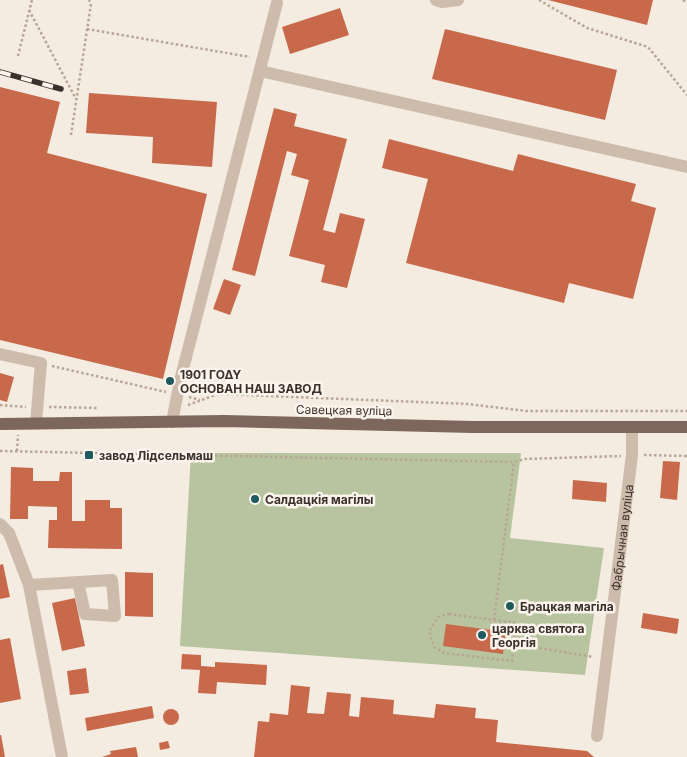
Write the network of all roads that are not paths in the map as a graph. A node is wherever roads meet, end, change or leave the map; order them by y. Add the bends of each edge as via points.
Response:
1 (436, 0) edge
2 (458, 0) edge
3 (276, 1) edge
4 (262, 65) junction
5 (687, 166) edge
6 (0, 354) edge
7 (173, 416) junction
8 (36, 423) junction
9 (0, 424) edge
10 (632, 428) junction
11 (687, 428) edge
12 (0, 524) edge
13 (78, 582) dead end
14 (30, 584) junction
15 (597, 736) dead end
16 (62, 757) edge

1 - 2 street
3 - 4 street
4 - 5 street
4 - 7 street
6 - 8 street via 41,363
7 - 8 main road, Савецкая вуліца
7 - 10 main road, Савецкая вуліца via 224,421
8 - 9 main road, Савецкая вуліца
10 - 11 main road, Савецкая вуліца
10 - 15 street, Фабрычная вуліца via 632,455
12 - 14 street via 9,534
13 - 14 street
14 - 16 street

